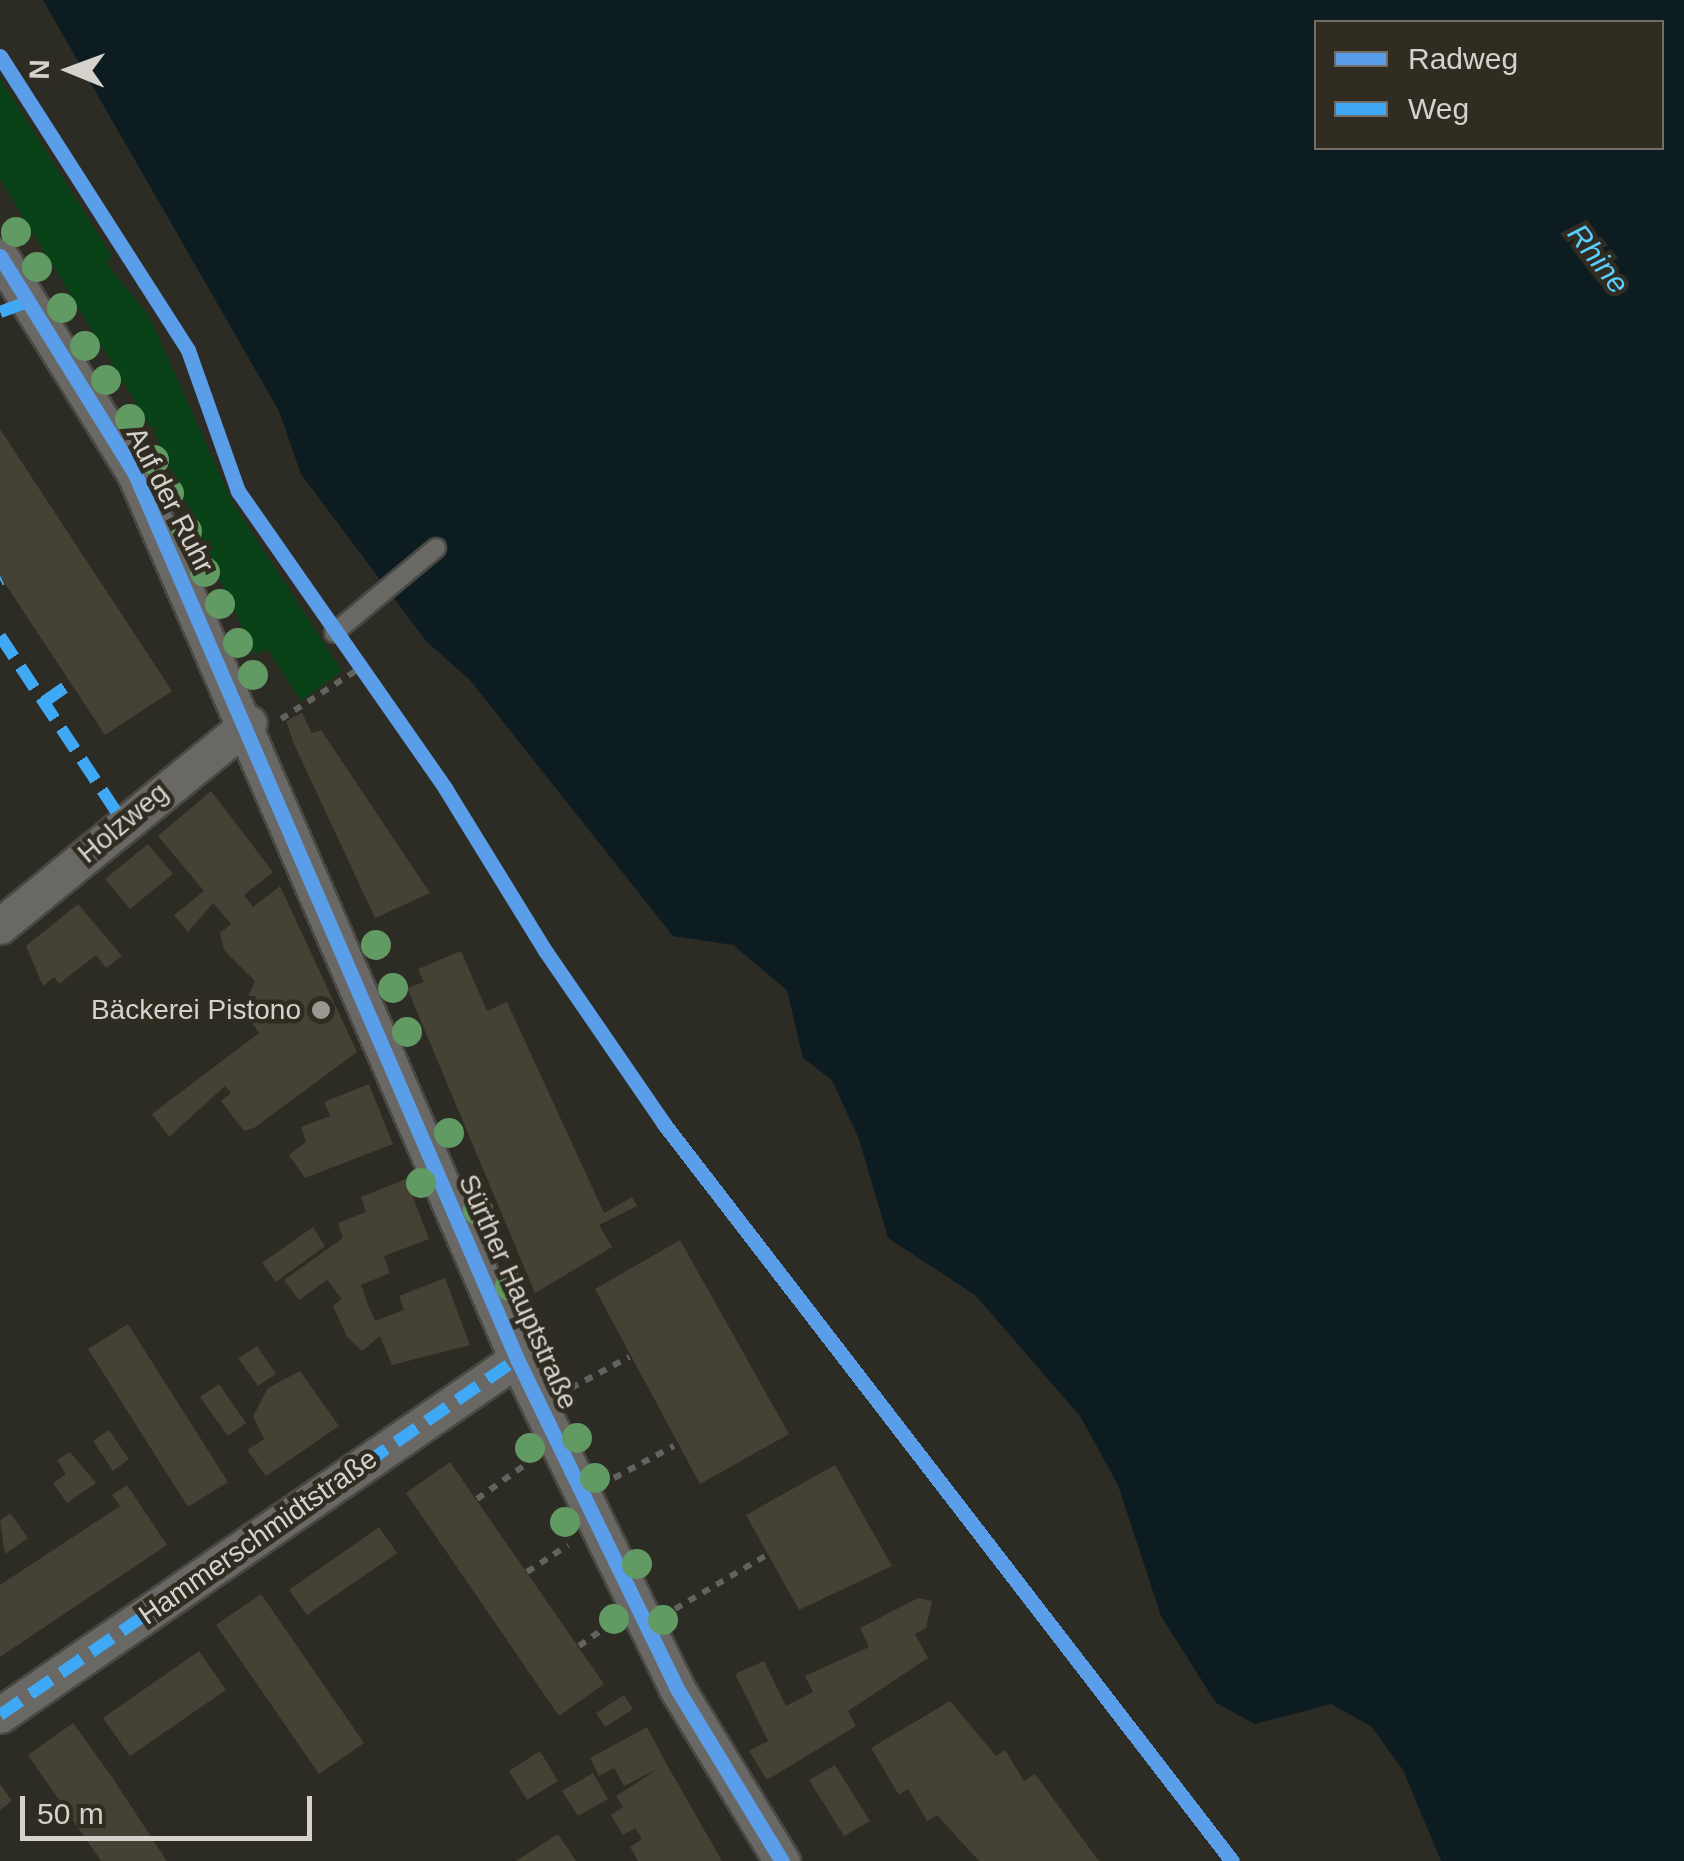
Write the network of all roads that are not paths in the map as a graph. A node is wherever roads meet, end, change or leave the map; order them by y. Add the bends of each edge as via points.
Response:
1 (0, 256) edge
2 (436, 548) dead end
3 (334, 633) dead end
4 (252, 729) junction
5 (0, 926) edge
6 (517, 1358) junction
7 (0, 1714) edge
8 (782, 1861) edge

1 - 4 street, Auf der Ruhr via 135,474
2 - 3 lane
4 - 5 street, Holzweg
4 - 6 street, Sürther Hauptstraße
6 - 7 street, Hammerschmidtstraße
6 - 8 street, Sürther Hauptstraße via 646,1626

